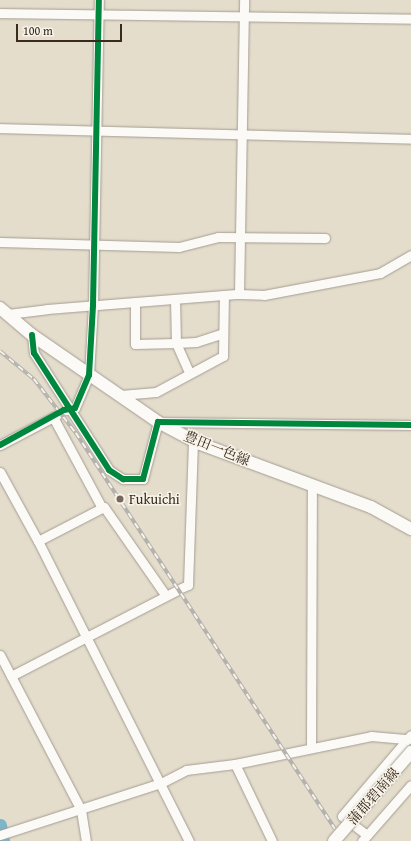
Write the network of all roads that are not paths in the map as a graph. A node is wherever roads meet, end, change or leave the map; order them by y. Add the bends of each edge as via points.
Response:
1 (99, 0) edge
2 (244, 0) edge
3 (0, 13) edge
4 (99, 13) junction
5 (244, 16) junction
6 (411, 19) edge
7 (0, 128) edge
8 (95, 131) junction
9 (242, 136) junction
10 (411, 139) edge
11 (240, 237) junction
12 (325, 238) dead end
13 (0, 242) edge
14 (94, 245) junction
15 (411, 255) edge
16 (239, 294) junction
17 (224, 295) junction
18 (175, 299) junction
19 (134, 302) junction
20 (93, 305) junction
21 (4, 311) edge
22 (223, 333) junction
23 (32, 334) junction
24 (176, 343) junction
25 (189, 372) junction
26 (89, 375) junction
27 (121, 395) junction
28 (61, 413) junction
29 (158, 422) junction
30 (411, 425) edge
31 (193, 440) junction
32 (0, 445) edge
33 (0, 472) edge
34 (312, 485) junction
35 (102, 508) junction
36 (411, 529) edge
37 (38, 541) junction
38 (166, 596) junction
39 (86, 637) junction
40 (0, 655) edge
41 (11, 676) junction
42 (410, 737) edge
43 (311, 748) junction
44 (411, 752) edge
45 (235, 764) junction
46 (161, 782) junction
47 (411, 785) edge
48 (81, 810) junction
49 (0, 835) edge
50 (364, 838) edge
51 (86, 841) edge
52 (189, 841) edge
53 (272, 841) edge
54 (334, 841) edge

1 - 4 street
2 - 5 street
3 - 4 street
4 - 5 street
4 - 8 street
5 - 6 street
5 - 9 street
7 - 8 street
8 - 9 street
8 - 14 street
9 - 10 street
9 - 11 street
11 - 12 street
11 - 14 street via 218,237 179,247
11 - 16 street
13 - 14 street
14 - 20 street
15 - 16 street via 380,273 264,295
16 - 17 street
17 - 18 street
17 - 22 street
18 - 19 street
18 - 24 street
19 - 20 street
19 - 24 street via 135,344
20 - 21 street
20 - 26 street
21 - 23 main road, 豊田一色線
22 - 24 street via 196,342
22 - 25 street via 223,356
23 - 26 main road, 豊田一色線
23 - 28 street via 34,353
24 - 25 street
25 - 27 street via 156,392
26 - 27 main road, 豊田一色線
26 - 28 street via 82,395
27 - 29 main road, 豊田一色線
28 - 29 street via 109,470 123,480 143,479
28 - 32 street
28 - 35 street
29 - 30 street
29 - 31 main road, 豊田一色線
31 - 34 main road, 豊田一色線
31 - 38 street via 188,585
33 - 37 street
34 - 36 main road, 豊田一色線 via 380,511
34 - 43 street
35 - 37 street
35 - 38 street via 104,507
37 - 39 street
38 - 39 street
39 - 41 street
39 - 46 street
40 - 41 street
41 - 48 street
42 - 43 street via 371,736
42 - 50 street via 342,816
43 - 45 street
44 - 54 main road, 蒲郡碧南線, bridge
45 - 46 street via 186,770
45 - 53 street
46 - 48 street
46 - 52 street
47 - 50 street
48 - 49 street
48 - 51 street

